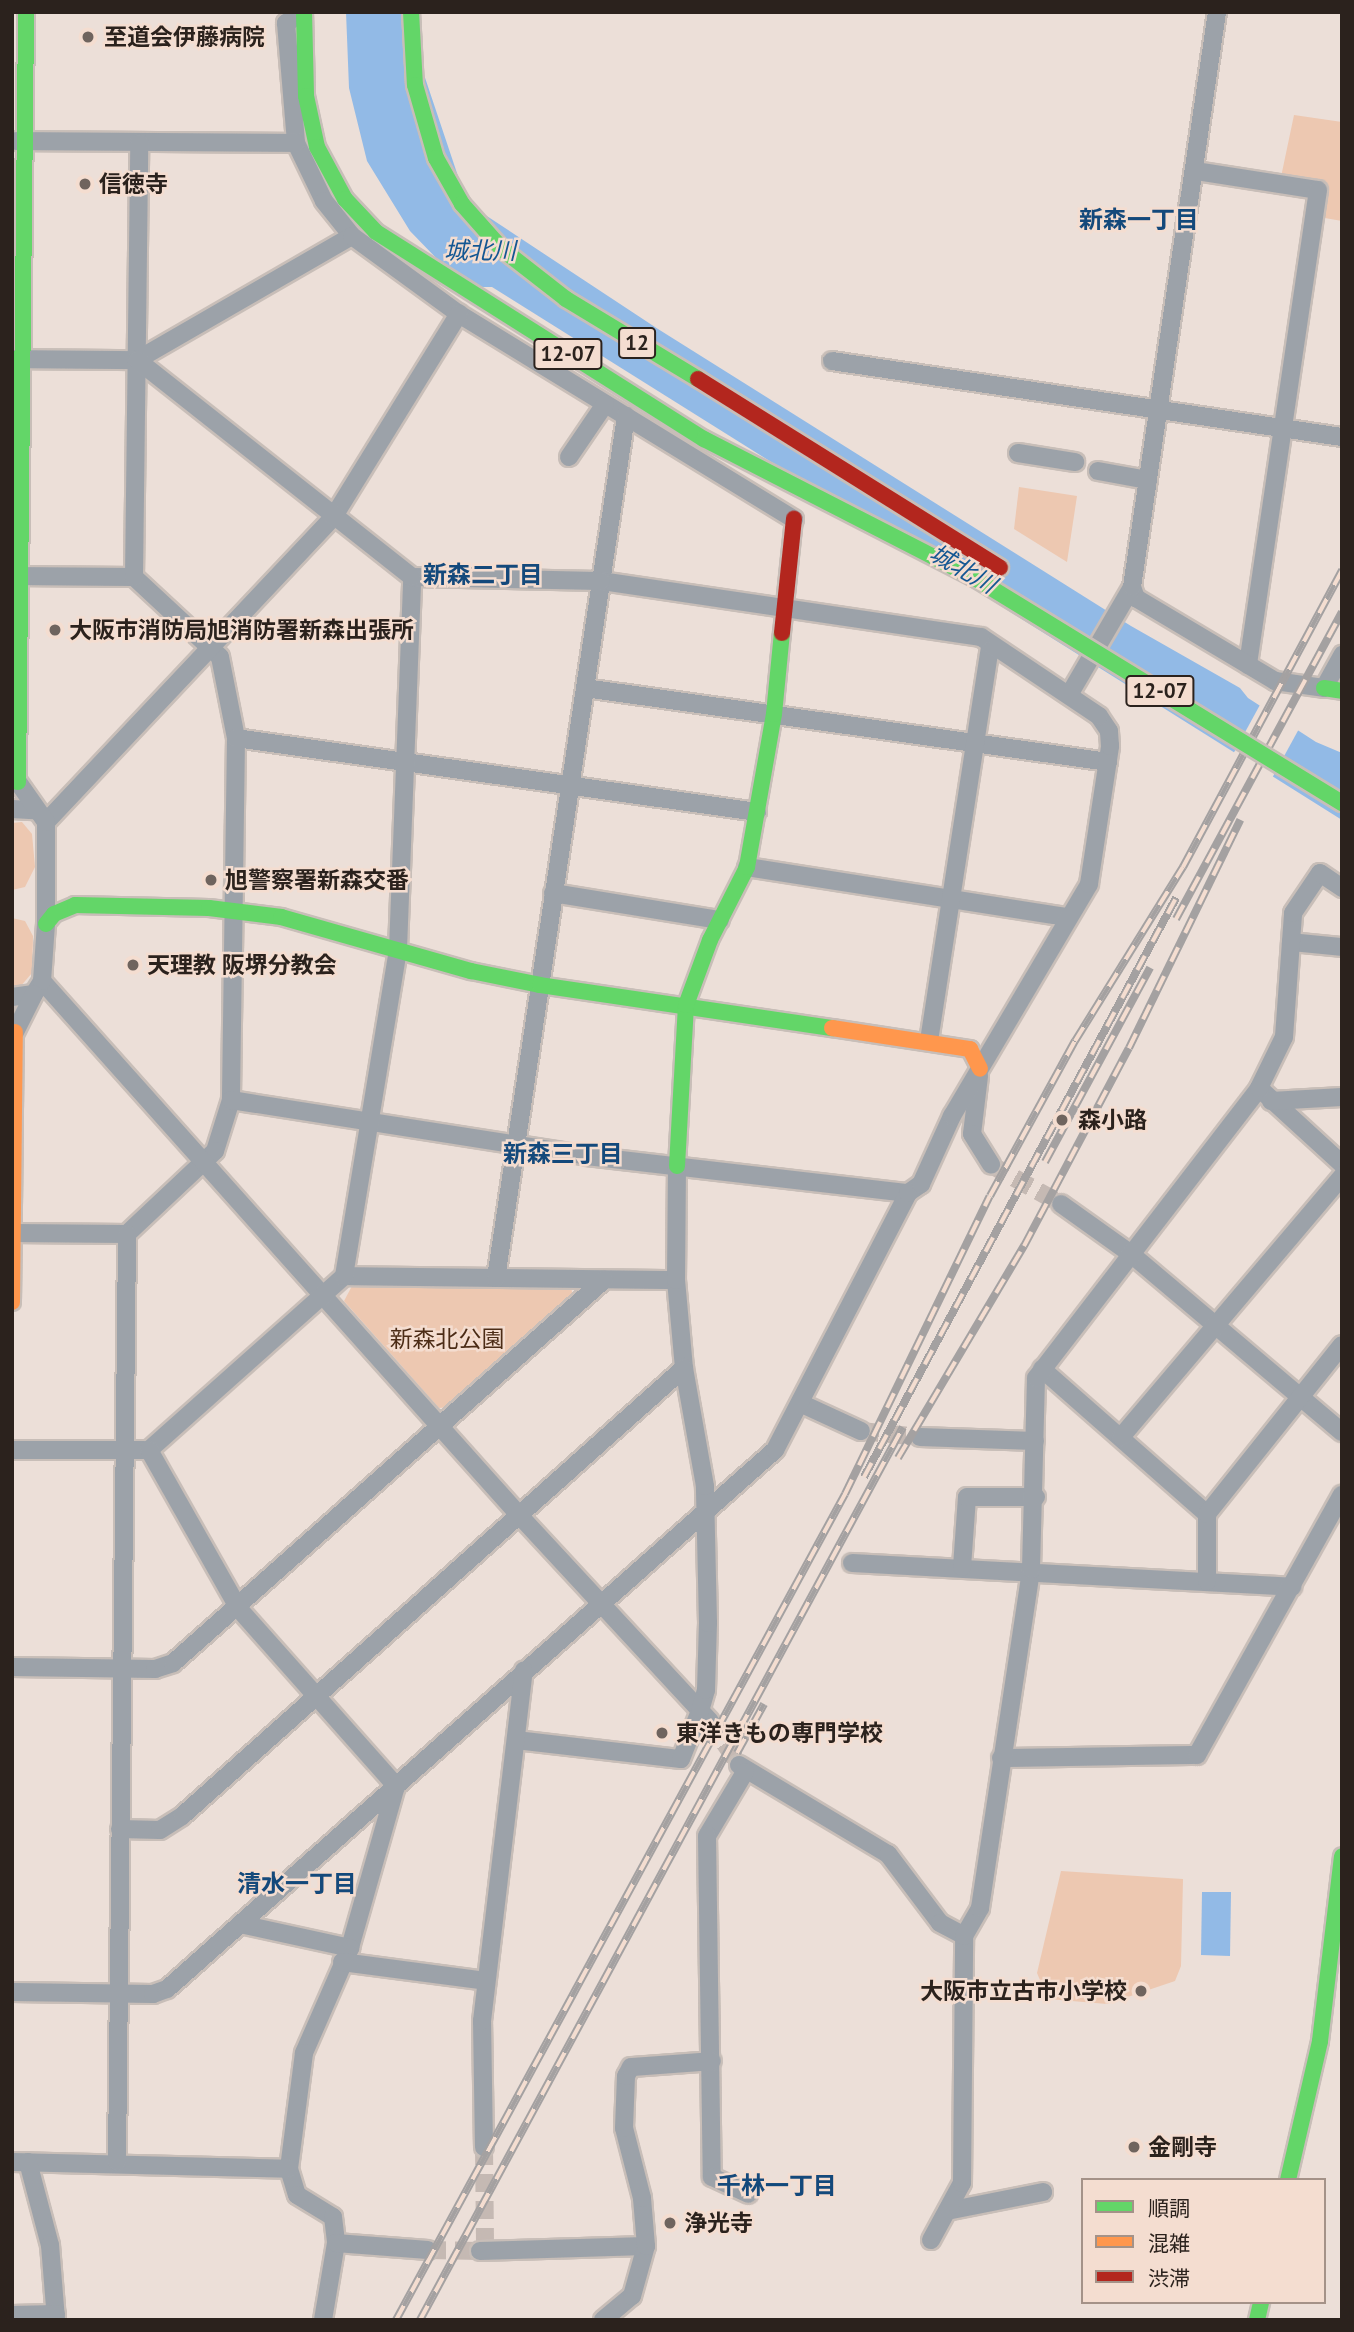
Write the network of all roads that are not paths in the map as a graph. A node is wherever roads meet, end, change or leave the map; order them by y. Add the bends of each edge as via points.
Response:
1 (26, 12) edge
2 (411, 12) edge
3 (1217, 12) edge
4 (298, 16) edge
5 (19, 141) edge
6 (139, 143) junction
7 (296, 143) junction
8 (1196, 171) junction
9 (352, 236) junction
10 (18, 249) edge
11 (459, 314) junction
12 (18, 359) edge
13 (137, 360) junction
14 (832, 361) dead end
15 (605, 404) junction
16 (1158, 410) junction
17 (626, 416) junction
18 (1283, 429) junction
19 (1342, 437) edge
20 (1018, 453) dead end
21 (569, 457) dead end
22 (1076, 462) dead end
23 (17, 468) edge
24 (1098, 471) dead end
25 (1148, 480) junction
26 (334, 516) junction
27 (794, 519) joint
28 (1006, 572) dead end
29 (16, 576) edge
30 (134, 577) junction
31 (412, 577) junction
32 (601, 581) junction
33 (1129, 594) junction
34 (785, 607) junction
35 (1094, 626) dead end
36 (1118, 641) dead end
37 (990, 645) junction
38 (211, 648) junction
39 (1342, 655) edge
40 (1248, 665) junction
41 (16, 683) edge
42 (584, 688) junction
43 (1333, 690) edge
44 (1069, 695) junction
45 (774, 714) junction
46 (236, 738) junction
47 (976, 741) junction
48 (405, 762) junction
49 (1108, 762) junction
50 (570, 785) junction
51 (15, 787) edge
52 (1342, 803) edge
53 (12, 809) edge
54 (757, 812) junction
55 (40, 816) junction
56 (747, 867) junction
57 (1342, 888) edge
58 (554, 894) junction
59 (952, 897) junction
60 (233, 910) junction
61 (1066, 917) junction
62 (720, 920) junction
63 (46, 924) junction
64 (1291, 942) junction
65 (1342, 947) edge
66 (398, 949) junction
67 (540, 985) junction
68 (38, 987) junction
69 (12, 997) edge
70 (686, 1005) junction
71 (14, 1028) edge
72 (929, 1041) junction
73 (980, 1069) junction
74 (1265, 1095) junction
75 (1342, 1097) edge
76 (231, 1100) junction
77 (369, 1121) junction
78 (13, 1126) edge
79 (516, 1146) junction
80 (206, 1162) junction
81 (1342, 1164) edge
82 (991, 1165) tunnel mouth
83 (677, 1166) junction
84 (1342, 1176) edge
85 (908, 1193) junction
86 (1061, 1204) tunnel mouth
87 (13, 1233) edge
88 (127, 1234) junction
89 (1131, 1254) junction
90 (344, 1276) junction
91 (496, 1278) junction
92 (604, 1280) junction
93 (676, 1280) junction
94 (324, 1294) junction
95 (12, 1302) edge
96 (1215, 1326) junction
97 (1342, 1345) edge
98 (684, 1368) junction
99 (1042, 1369) junction
100 (1300, 1397) junction
101 (800, 1403) junction
102 (442, 1426) junction
103 (861, 1431) tunnel mouth
104 (1342, 1432) edge
105 (919, 1437) tunnel mouth
106 (1121, 1437) junction
107 (1035, 1441) junction
108 (12, 1450) edge
109 (149, 1450) junction
110 (124, 1451) junction
111 (1342, 1494) edge
112 (1036, 1497) junction
113 (706, 1508) junction
114 (1207, 1514) junction
115 (519, 1515) junction
116 (852, 1563) dead end
117 (962, 1567) junction
118 (1031, 1569) junction
119 (1207, 1581) junction
120 (1292, 1587) junction
121 (600, 1603) junction
122 (239, 1609) junction
123 (12, 1667) edge
124 (122, 1668) junction
125 (524, 1671) junction
126 (315, 1696) junction
127 (705, 1716) junction
128 (516, 1740) junction
129 (1002, 1758) junction
130 (396, 1786) junction
131 (120, 1829) junction
132 (1342, 1856) edge
133 (240, 1924) junction
134 (964, 1936) junction
135 (346, 1955) junction
136 (486, 1981) junction
137 (12, 1992) edge
138 (120, 1993) junction
139 (1323, 2017) junction
140 (1342, 2020) edge
141 (712, 2061) junction
142 (484, 2147) tunnel mouth
143 (20, 2162) edge
144 (117, 2162) junction
145 (289, 2169) junction
146 (1288, 2178) edge
147 (1043, 2192) dead end
148 (748, 2194) dead end
149 (947, 2211) junction
150 (931, 2240) dead end
151 (336, 2243) junction
152 (646, 2246) junction
153 (484, 2248) tunnel mouth
154 (428, 2249) tunnel mouth
155 (12, 2315) edge
156 (56, 2317) edge
157 (323, 2320) edge
158 (603, 2320) edge

1 - 5 main road
2 - 28 main road, 12 via 415,85 436,158 473,220 502,249 566,299
3 - 8 street
4 - 7 street via 286,23
4 - 52 main road, 12-07, bridge via 306,96 324,166 345,199 396,247 704,439 978,580
5 - 6 street
5 - 10 main road
6 - 7 street
6 - 13 street
7 - 9 street via 324,201
8 - 16 street
8 - 18 street via 1318,190
9 - 11 street
9 - 13 street
10 - 12 main road
11 - 15 street
11 - 26 street
12 - 13 street
12 - 23 main road
13 - 26 street
13 - 30 street
14 - 16 street
15 - 17 street
15 - 21 street
16 - 18 street
16 - 25 street
17 - 27 street
17 - 32 street
18 - 19 street
18 - 40 street
20 - 22 street
23 - 29 main road
24 - 25 street
25 - 33 street
26 - 31 street
26 - 38 street
27 - 34 main road
29 - 30 street
29 - 41 main road
30 - 38 street
31 - 32 street
31 - 48 street
32 - 34 street
32 - 42 street
33 - 40 street
33 - 44 street
34 - 37 street via 981,636
34 - 45 main road
35 - 36 main road
37 - 44 street
37 - 47 street
38 - 46 street via 220,657
38 - 55 street
39 - 43 street
40 - 43 street via 1275,681
41 - 51 main road
42 - 45 street
42 - 50 street
44 - 49 street via 1106,723
45 - 47 street
45 - 54 main road
46 - 48 street
46 - 60 street
47 - 49 street
47 - 59 street
48 - 50 street
48 - 66 street
49 - 61 street via 1089,884
50 - 54 street
50 - 58 street
51 - 55 street
53 - 55 street
54 - 56 main road
55 - 63 street
56 - 59 street
56 - 62 main road
57 - 64 street via 1320,873 1293,914
58 - 62 street
58 - 67 street
59 - 61 street
59 - 72 street
60 - 63 main road via 75,905 54,914
60 - 66 main road via 281,917
60 - 76 street
61 - 73 street
62 - 70 main road
63 - 68 street
64 - 65 street
64 - 74 street via 1284,1037
66 - 67 main road
66 - 77 street
67 - 70 main road
67 - 79 street
68 - 69 street
68 - 71 street
68 - 80 street
70 - 72 main road
70 - 83 main road
71 - 78 main road
72 - 73 main road via 970,1049
73 - 82 street via 972,1134
73 - 85 street via 921,1184
74 - 75 street
74 - 81 street
74 - 89 street
76 - 77 street
76 - 80 street via 215,1152
77 - 79 street
77 - 90 street
78 - 87 main road
79 - 83 street
79 - 91 street
80 - 88 street
80 - 94 street
83 - 85 street
83 - 93 street
84 - 96 street
85 - 101 street
86 - 89 street
87 - 88 street
87 - 95 main road
88 - 110 street
89 - 96 street
89 - 99 street
90 - 91 street
90 - 94 street
91 - 92 street
92 - 93 street
92 - 102 street
93 - 98 street
94 - 102 street
94 - 109 street
96 - 100 street
96 - 106 street
97 - 100 street
98 - 113 street via 704,1465
98 - 115 street
99 - 106 street
99 - 107 street via 1035,1378
100 - 104 street
100 - 114 street
101 - 103 street
101 - 113 street via 775,1450
102 - 115 street
102 - 122 street
105 - 107 street
106 - 114 street
107 - 112 street
108 - 110 street
109 - 110 street
109 - 122 street
110 - 124 street
111 - 120 street
112 - 117 street via 967,1497
112 - 118 street
113 - 121 street
113 - 127 street
114 - 119 street
115 - 121 street
115 - 126 street
116 - 117 street
117 - 118 street
118 - 119 street
118 - 129 street
119 - 120 street
120 - 129 street via 1197,1755
121 - 125 street
121 - 127 street
122 - 124 street via 173,1663 155,1669
122 - 126 street
123 - 124 street
124 - 131 street
125 - 128 street
125 - 130 street
126 - 130 street
126 - 131 street via 169,1826
127 - 128 street via 681,1759
128 - 136 street
129 - 134 street via 980,1908
130 - 133 street
130 - 135 street
131 - 138 street
132 - 139 main road
133 - 135 street
133 - 138 street via 167,1989 153,1994
134 - 141 street via 940,1923 888,1854 742,1769 707,1836
134 - 149 street via 962,2183
135 - 136 street
135 - 145 street via 304,2053
136 - 142 street via 482,2021
137 - 138 street
138 - 144 street
139 - 140 street
139 - 146 main road
141 - 148 street via 712,2177
141 - 152 street via 631,2067 626,2076 624,2128 642,2199
143 - 144 street
143 - 156 street via 50,2245
144 - 145 street
145 - 151 street via 297,2195 333,2217
147 - 149 street
149 - 150 street
151 - 154 street
151 - 157 street
152 - 153 street
152 - 158 street via 632,2297
155 - 156 street

